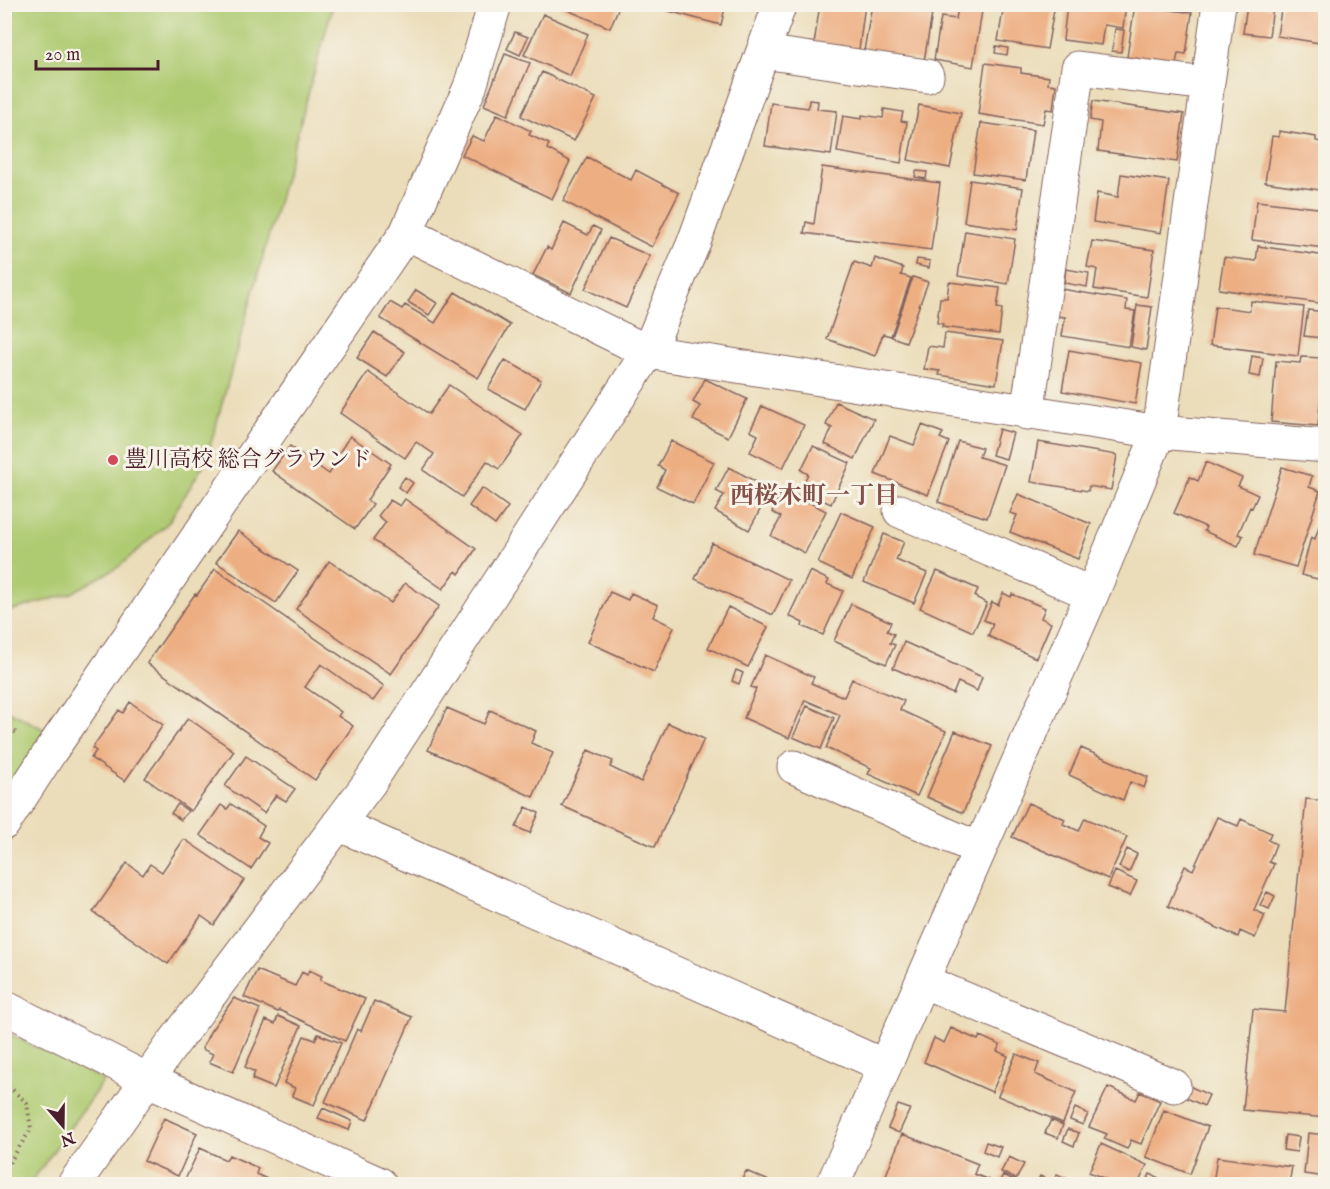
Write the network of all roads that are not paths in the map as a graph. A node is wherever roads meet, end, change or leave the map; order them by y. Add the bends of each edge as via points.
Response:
1 (495, 4) edge
2 (780, 4) edge
3 (1219, 4) edge
4 (763, 52) junction
5 (927, 76) dead end
6 (1206, 84) junction
7 (406, 233) junction
8 (648, 352) junction
9 (1027, 413) junction
10 (1159, 432) junction
11 (1326, 446) edge
12 (900, 511) dead end
13 (1092, 594) junction
14 (794, 767) dead end
15 (4, 823) edge
16 (338, 824) junction
17 (979, 849) junction
18 (922, 981) junction
19 (4, 1007) edge
20 (885, 1066) junction
21 (148, 1080) junction
22 (1174, 1086) dead end
23 (74, 1185) edge
24 (380, 1185) edge
25 (833, 1185) edge

1 - 7 street via 470,87
2 - 4 street
3 - 6 street
4 - 5 street
4 - 8 street via 694,242
6 - 9 street via 1078,68
6 - 10 street
7 - 8 street
7 - 15 street
8 - 9 street
8 - 16 street via 370,782
9 - 10 street
10 - 11 street
10 - 13 street
12 - 13 street
13 - 17 street
14 - 17 street
16 - 20 street
16 - 21 street
17 - 18 street
18 - 20 street
18 - 22 street
19 - 21 street
20 - 25 street
21 - 23 street
21 - 24 street

